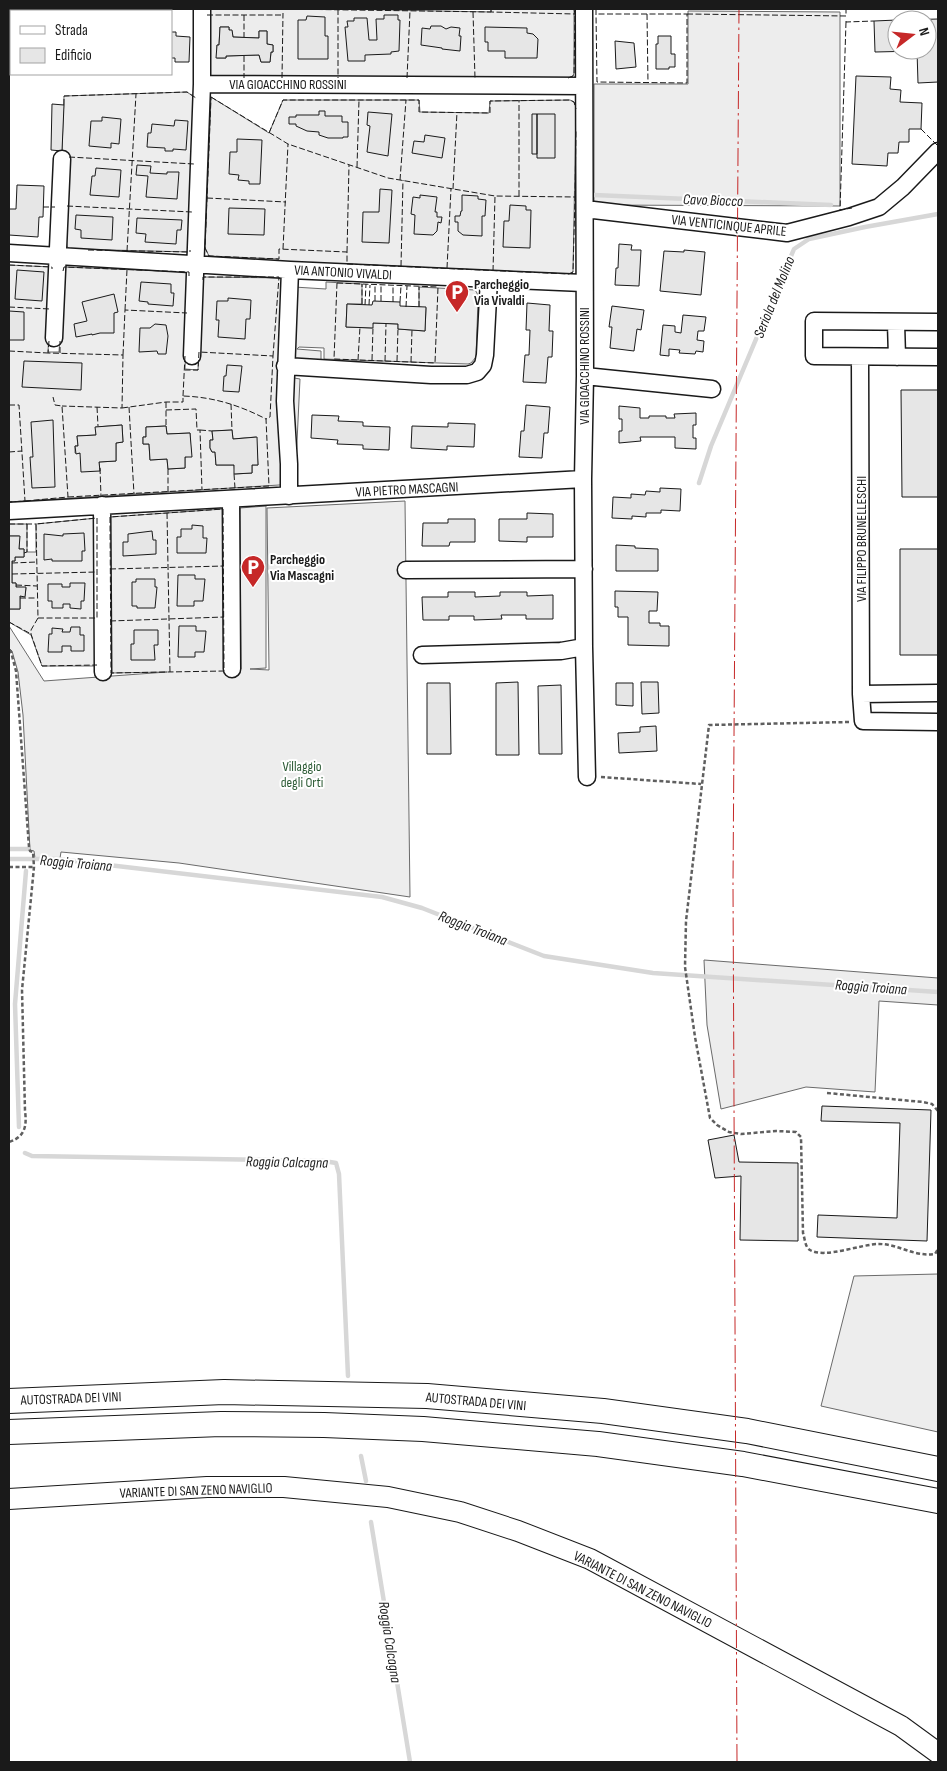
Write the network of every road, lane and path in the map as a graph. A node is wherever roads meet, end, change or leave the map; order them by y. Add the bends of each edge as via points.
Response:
1 (202, 9) edge
2 (584, 9) edge
3 (202, 84) junction
4 (583, 86) junction
5 (938, 151) edge
6 (62, 159) dead end
7 (585, 209) junction
8 (9, 253) edge
9 (57, 256) junction
10 (197, 264) junction
11 (290, 270) junction
12 (489, 279) junction
13 (583, 283) junction
14 (938, 322) edge
15 (896, 323) junction
16 (54, 338) dead end
17 (192, 356) dead end
18 (860, 357) junction
19 (897, 357) junction
20 (938, 357) edge
21 (285, 366) junction
22 (585, 376) junction
23 (712, 389) dead end
24 (583, 479) junction
25 (289, 496) junction
26 (231, 499) junction
27 (102, 505) junction
28 (9, 511) edge
29 (584, 569) junction
30 (406, 570) dead end
31 (584, 647) junction
32 (9, 650) edge
33 (422, 654) dead end
34 (232, 669) dead end
35 (103, 672) dead end
36 (938, 693) edge
37 (861, 694) junction
38 (863, 721) junction
39 (938, 722) edge
40 (587, 777) joint
41 (701, 784) junction
42 (9, 867) edge
43 (34, 867) junction
44 (827, 1093) dead end
45 (938, 1111) edge
46 (9, 1142) edge
47 (938, 1249) edge
48 (9, 1401) edge
49 (9, 1432) edge
50 (938, 1469) edge
51 (9, 1499) edge
52 (938, 1501) edge
53 (901, 1726) junction
54 (938, 1740) edge
55 (938, 1753) edge

1 - 3 street
2 - 4 street, VIA GIOACCHINO ROSSINI
3 - 4 street, VIA GIOACCHINO ROSSINI
3 - 10 street
4 - 7 street, VIA GIOACCHINO ROSSINI
5 - 7 street, VIA VENTICINQUE APRILE via 879,207 787,233
6 - 9 street
7 - 13 street, VIA GIOACCHINO ROSSINI
8 - 9 street, VIA ANTONIO VIVALDI
9 - 10 street, VIA ANTONIO VIVALDI
9 - 16 street
10 - 11 street, VIA ANTONIO VIVALDI
10 - 17 street
11 - 12 street, VIA ANTONIO VIVALDI
11 - 21 street
12 - 13 street, VIA ANTONIO VIVALDI
12 - 21 street via 481,326 483,365 477,372 430,375
13 - 22 street, VIA GIOACCHINO ROSSINI
14 - 15 street
15 - 18 street via 814,321 814,356
15 - 19 street
18 - 19 street
18 - 37 street, VIA FILIPPO BRUNELLESCHI
19 - 20 street
21 - 25 street
22 - 23 street
22 - 24 street, VIA GIOACCHINO ROSSINI
24 - 25 street, VIA PIETRO MASCAGNI
24 - 29 street, VIA GIOACCHINO ROSSINI
25 - 26 street, VIA PIETRO MASCAGNI
26 - 27 street, VIA PIETRO MASCAGNI
26 - 34 street
27 - 28 street, VIA PIETRO MASCAGNI
27 - 35 street
29 - 30 street
29 - 31 street, VIA GIOACCHINO ROSSINI
31 - 33 street via 561,651
31 - 40 street, VIA GIOACCHINO ROSSINI
32 - 43 path via 16,672 29,847 33,852
36 - 37 street
37 - 38 street, VIA FILIPPO BRUNELLESCHI
38 - 39 street
38 - 41 path via 709,725
40 - 41 path
41 - 47 path via 686,921 685,969 710,1118 729,1132 796,1132 801,1137 803,1233 806,1247 810,1250 834,1252 879,1244 926,1255 935,1254
42 - 43 path
43 - 46 path via 22,990 27,1123 23,1134
44 - 45 path via 924,1102 932,1104
48 - 50 highway, AUTOSTRADA DEI VINI via 224,1392 427,1396 612,1412 747,1432
49 - 52 highway via 221,1424 423,1429 598,1444 743,1464
51 - 53 main road, VARIANTE DI SAN ZENO NAVIGLIO via 207,1487 284,1487 388,1497 460,1512 590,1559
53 - 54 main road, VARIANTE DI SAN ZENO NAVIGLIO
53 - 55 main road, VARIANTE DI SAN ZENO NAVIGLIO

